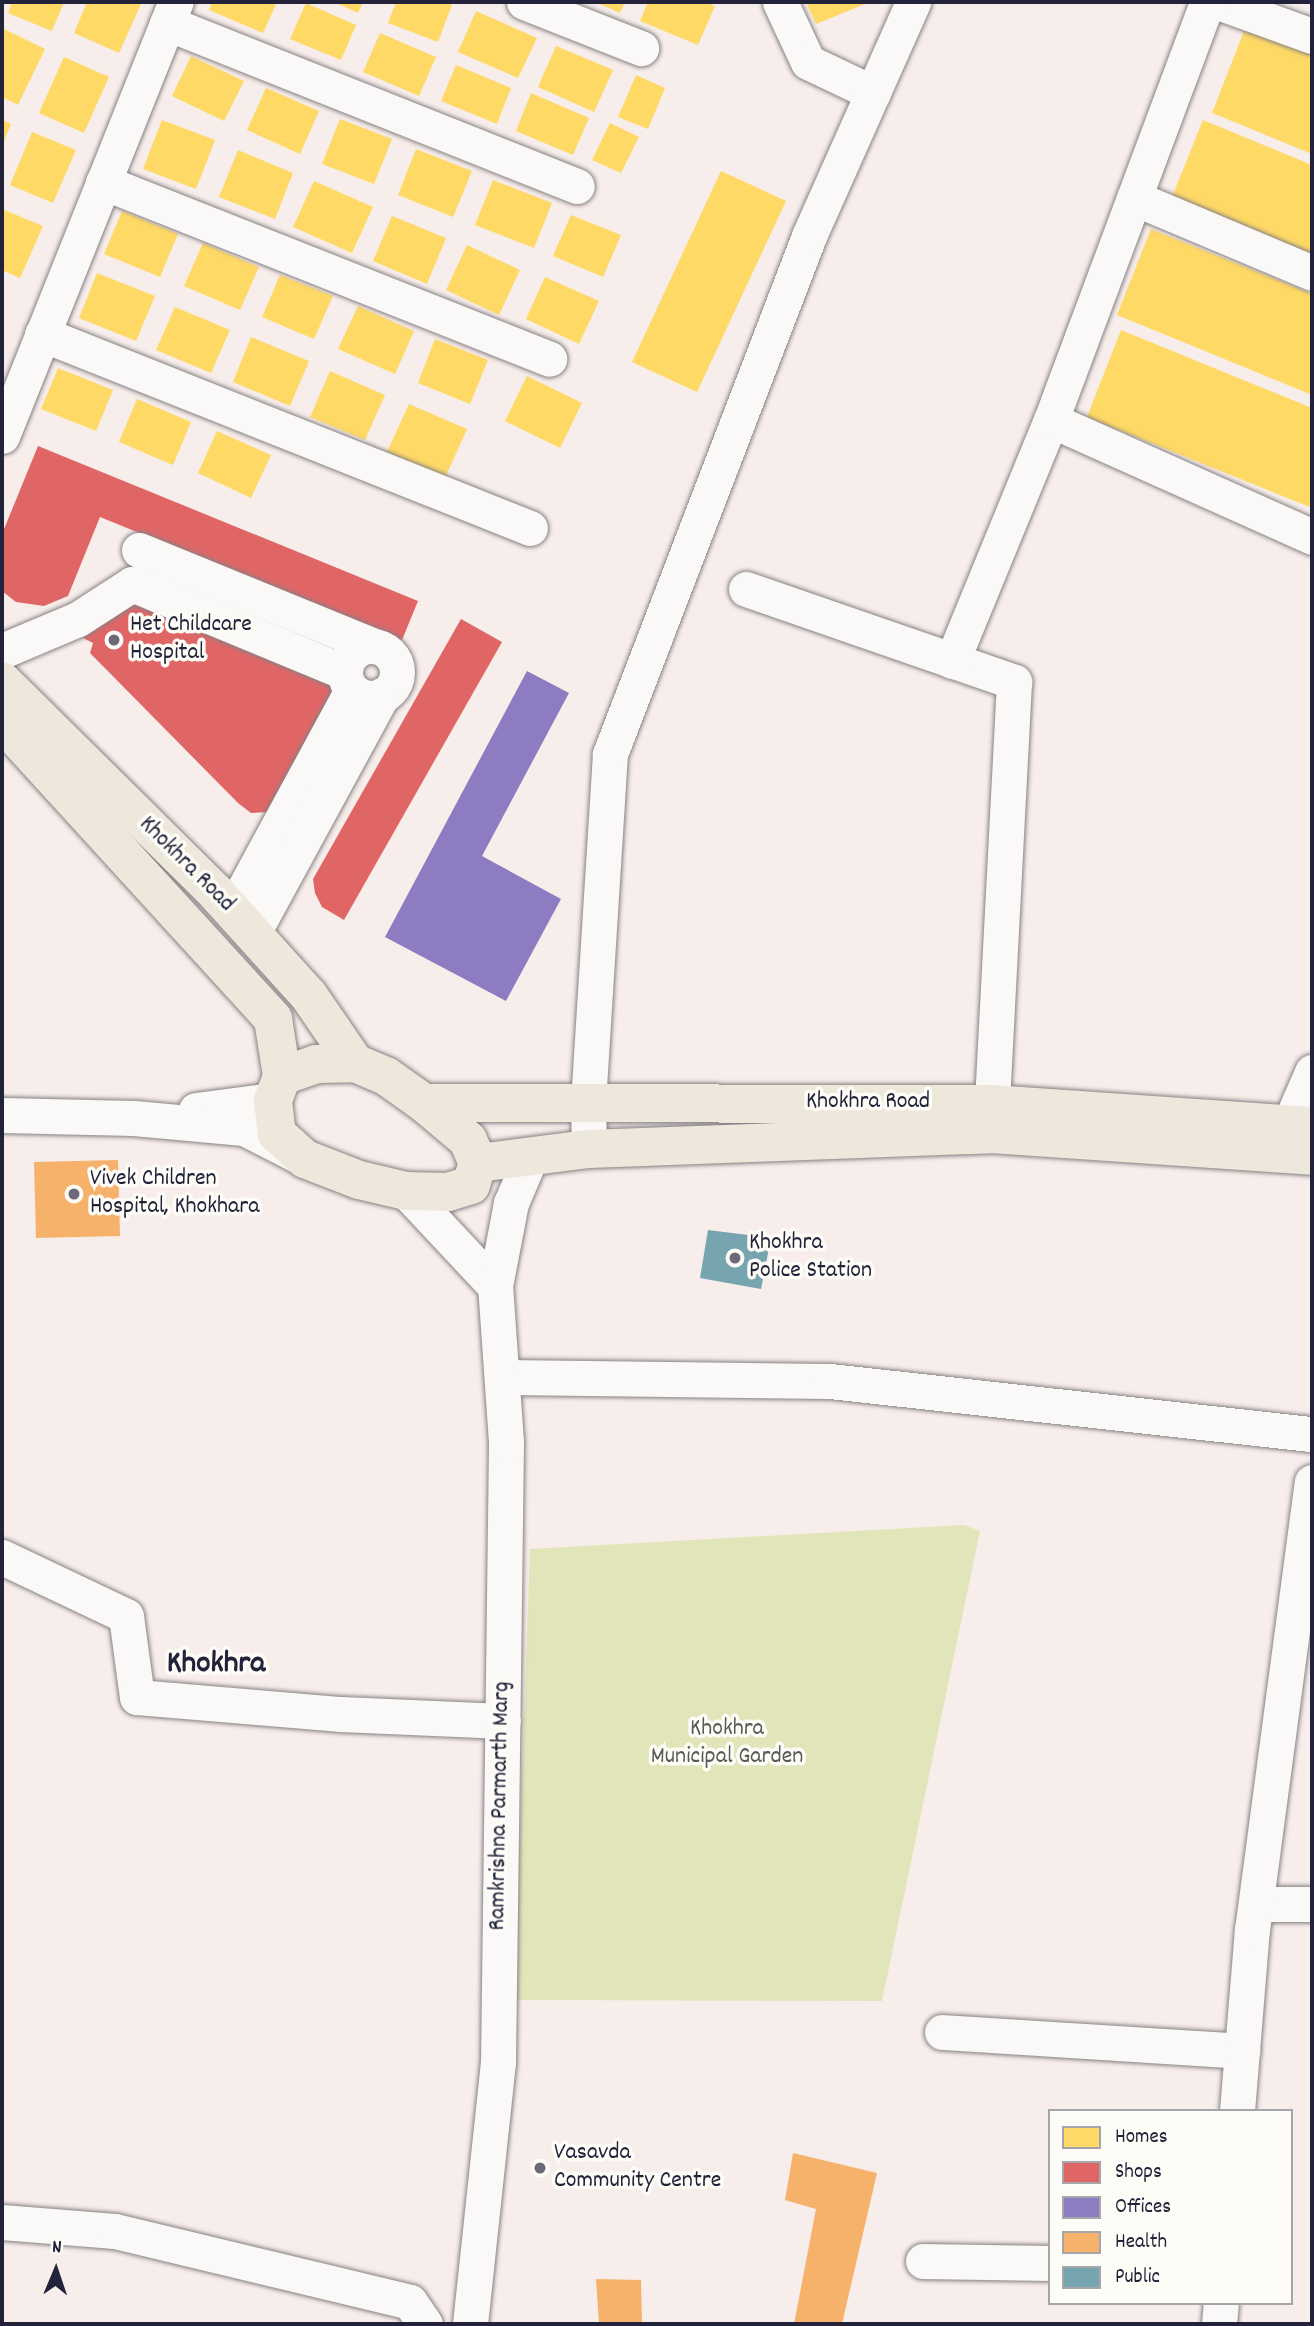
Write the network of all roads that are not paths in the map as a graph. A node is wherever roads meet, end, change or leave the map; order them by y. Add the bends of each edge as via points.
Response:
1 (524, 2) edge
2 (780, 2) edge
3 (913, 2) edge
4 (1207, 2) edge
5 (1218, 2) edge
6 (172, 13) edge
7 (1312, 36) edge
8 (641, 48) dead end
9 (873, 93) junction
10 (103, 182) junction
11 (577, 186) dead end
12 (1134, 198) junction
13 (1312, 273) edge
14 (42, 334) junction
15 (549, 359) dead end
16 (1051, 420) junction
17 (2, 436) edge
18 (530, 528) dead end
19 (1312, 537) edge
20 (139, 550) dead end
21 (746, 589) dead end
22 (372, 645) junction
23 (2, 651) edge
24 (952, 661) junction
25 (2, 681) edge
26 (359, 686) junction
27 (2, 722) edge
28 (242, 922) junction
29 (355, 1063) junction
30 (1312, 1072) edge
31 (278, 1088) junction
32 (424, 1102) junction
33 (588, 1103) junction
34 (992, 1104) junction
35 (2, 1115) edge
36 (134, 1118) junction
37 (1301, 1125) edge
38 (589, 1149) junction
39 (531, 1156) junction
40 (1312, 1156) edge
41 (305, 1159) junction
42 (478, 1163) junction
43 (406, 1191) junction
44 (495, 1286) junction
45 (504, 1377) junction
46 (1312, 1434) edge
47 (1312, 1482) edge
48 (2, 1557) edge
49 (1301, 1654) edge
50 (503, 1721) junction
51 (1312, 1903) edge
52 (1256, 1904) junction
53 (942, 2032) dead end
54 (1242, 2051) junction
55 (1237, 2109) edge
56 (2, 2222) edge
57 (923, 2262) dead end
58 (1048, 2263) edge
59 (1221, 2305) edge
60 (425, 2324) edge
61 (470, 2324) edge
62 (1219, 2324) edge

1 - 8 street
2 - 9 street via 808,62
3 - 9 street
4 - 12 street
5 - 7 street
6 - 10 street
6 - 11 street
9 - 33 street via 809,236 610,754
10 - 14 street
10 - 15 street
12 - 13 street
12 - 16 street
14 - 17 street
14 - 18 street
16 - 19 street
16 - 24 street
20 - 22 street
21 - 24 street
22 - 26 street via 354,652
22 - 26 street via 382,648 395,662 396,681
23 - 26 street via 78,619 132,584
24 - 34 street via 1014,682
25 - 28 main road, Khokhra Road
26 - 28 street
27 - 31 main road, Khokhra Road via 273,1019
28 - 29 main road, Khokhra Road via 309,996
29 - 31 main road via 316,1064
29 - 32 main road via 386,1076
30 - 37 street
31 - 36 street
31 - 41 main road, Khokhra Road via 277,1134
32 - 33 main road, Khokhra Road
32 - 42 main road via 468,1140
33 - 34 main road, Khokhra Road
33 - 38 street
34 - 37 main road, Khokhra Road
35 - 36 street
36 - 41 street via 244,1128
38 - 39 main road, Khokhra Road
38 - 40 main road, Khokhra Road via 991,1134
39 - 42 main road, Khokhra Road
39 - 44 street, Ramkrishna Parmarth Marg via 511,1203
41 - 43 main road via 359,1180
42 - 43 main road via 471,1185 447,1192
43 - 44 street
44 - 45 street, Ramkrishna Parmarth Marg
45 - 46 street via 830,1381
45 - 50 street, Ramkrishna Parmarth Marg
47 - 49 street
48 - 50 street via 126,1616 137,1697 341,1714
49 - 52 street
50 - 61 street, Ramkrishna Parmarth Marg via 498,2063
51 - 52 street
52 - 54 street
53 - 54 street
54 - 55 street
56 - 60 street via 128,2234 410,2302
57 - 58 street
59 - 62 street

